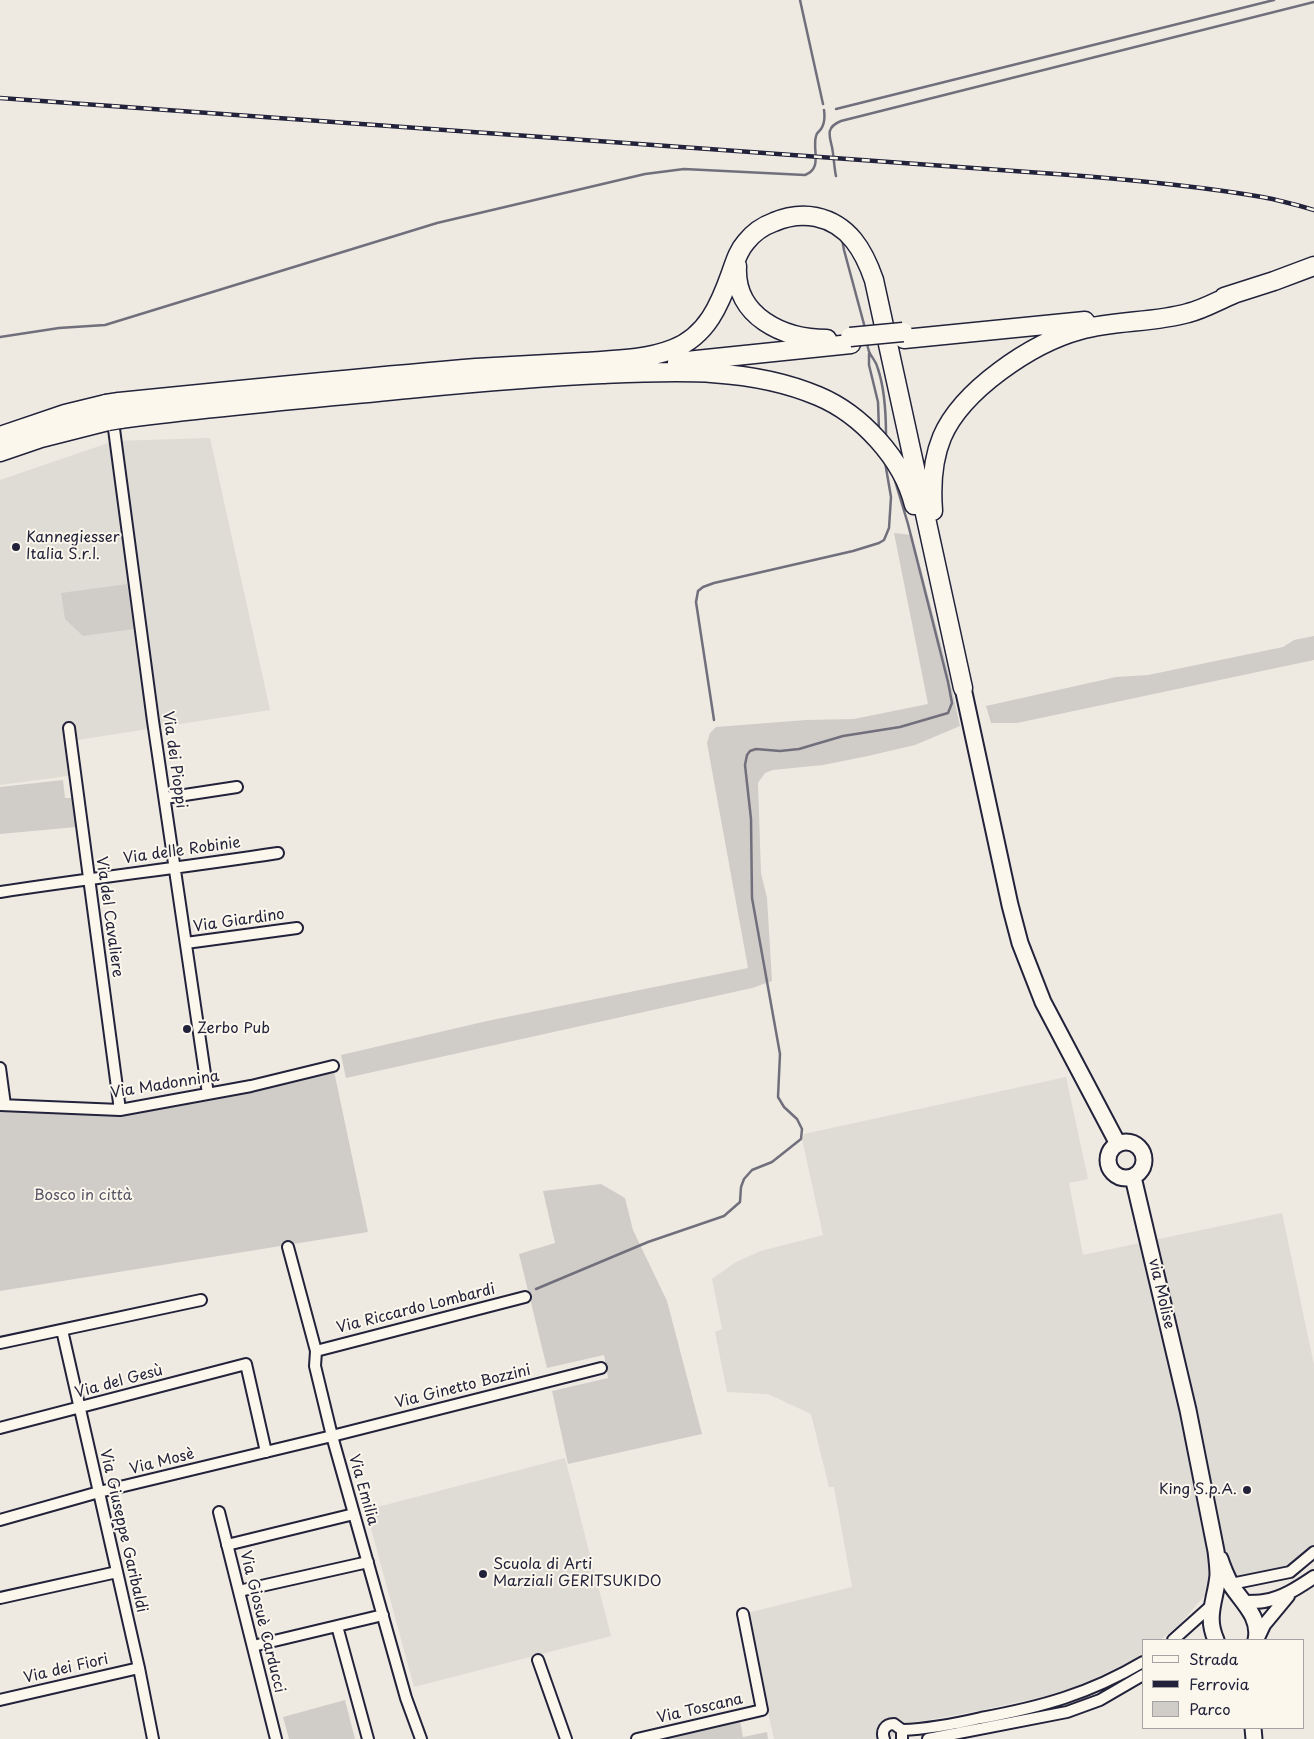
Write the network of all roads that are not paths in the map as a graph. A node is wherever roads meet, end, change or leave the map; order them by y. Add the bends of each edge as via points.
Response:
1 (739, 253) junction
2 (1314, 266) edge
3 (1234, 294) junction
4 (851, 341) junction
5 (526, 372) junction
6 (113, 415) junction
7 (0, 436) edge
8 (0, 452) edge
9 (955, 652) junction
10 (963, 688) joint
11 (69, 728) dead end
12 (237, 787) dead end
13 (165, 798) junction
14 (278, 853) dead end
15 (175, 868) junction
16 (89, 878) junction
17 (0, 892) edge
18 (297, 928) dead end
19 (186, 943) junction
20 (333, 1066) dead end
21 (0, 1068) edge
22 (208, 1094) junction
23 (3, 1105) edge
24 (120, 1110) junction
25 (1118, 1144) junction
26 (1133, 1177) junction
27 (288, 1247) dead end
28 (524, 1297) dead end
29 (201, 1300) dead end
30 (62, 1330) junction
31 (0, 1343) edge
32 (316, 1350) junction
33 (600, 1368) dead end
34 (80, 1407) junction
35 (0, 1428) edge
36 (332, 1436) junction
37 (266, 1452) junction
38 (99, 1492) junction
39 (219, 1512) dead end
40 (354, 1514) junction
41 (0, 1520) edge
42 (227, 1545) junction
43 (1216, 1551) junction
44 (1314, 1552) edge
45 (368, 1562) junction
46 (117, 1572) junction
47 (1314, 1577) edge
48 (1231, 1584) junction
49 (239, 1591) junction
50 (1292, 1591) junction
51 (0, 1598) edge
52 (1245, 1602) junction
53 (1212, 1604) junction
54 (744, 1614) dead end
55 (383, 1615) junction
56 (337, 1626) junction
57 (1174, 1639) edge
58 (1216, 1639) edge
59 (1257, 1639) edge
60 (1257, 1639) edge
61 (253, 1646) junction
62 (538, 1660) dead end
63 (1142, 1663) edge
64 (139, 1668) junction
65 (1142, 1676) edge
66 (0, 1700) edge
67 (902, 1734) edge
68 (153, 1739) edge
69 (276, 1739) edge
70 (368, 1739) edge
71 (421, 1739) edge
72 (566, 1739) edge
73 (637, 1739) edge
74 (884, 1739) edge
75 (928, 1739) edge

1 - 4 highway via 736,276 742,298 770,325 801,337
1 - 5 highway via 723,298 712,317 700,333 682,345 640,358
1 - 9 highway via 755,232 769,224 794,216 809,216 835,224 847,233 867,260 880,306
2 - 3 highway
3 - 4 highway via 1129,316 938,336
3 - 9 highway via 1190,313 1098,326 1058,337 1004,368 960,407 942,436 932,473 931,493 953,606
4 - 5 highway via 711,359
5 - 6 highway
5 - 9 highway via 672,371 745,376 804,391 846,411 887,451 912,497 934,592
6 - 7 highway via 56,417
6 - 8 highway
6 - 13 street, Via dei Pioppi
9 - 10 highway
10 - 25 main road via 1020,943 1043,1002
11 - 16 street, Via del Cavaliere
12 - 13 street
13 - 15 street, Via dei Pioppi
14 - 15 street, Via delle Robinie
15 - 16 street, Via delle Robinie
15 - 19 street, Via dei Pioppi
16 - 17 street, Via delle Robinie
16 - 24 street, Via del Cavaliere
18 - 19 street, Via Giardino
19 - 22 street, Via dei Pioppi
20 - 22 street, Via Madonnina
21 - 23 street
22 - 24 street, Via Madonnina
23 - 24 street, Via Madonnina
25 - 26 main road via 1108,1156 1109,1167 1116,1176
25 - 26 main road via 1135,1144 1143,1153 1142,1170
26 - 43 main road, via Molise via 1188,1410
27 - 32 street, Via Emilia
28 - 32 street, Via Riccardo Lombardi
29 - 30 street
30 - 31 street
30 - 34 street, Via Giuseppe Garibaldi
32 - 36 street, Via Emilia via 315,1366
33 - 36 street, Via Ginetto Bozzini
34 - 35 street, Via del Gesù
34 - 37 street, Via del Gesù via 246,1364
34 - 38 street, Via Giuseppe Garibaldi
36 - 37 street, Via Mosè
36 - 40 street, Via Emilia
37 - 38 street, Via Mosè
38 - 41 street, Via Mosè
38 - 46 street, Via Giuseppe Garibaldi
39 - 42 street, Via Giosuè Carducci
40 - 42 street
40 - 45 street, Via Emilia
42 - 49 street, Via Giosuè Carducci
43 - 48 main road
43 - 53 main road via 1218,1572
44 - 48 street via 1290,1572
45 - 49 street
45 - 55 street, Via Emilia
46 - 51 street
46 - 64 street, Via Giuseppe Garibaldi
47 - 50 street
48 - 52 main road
49 - 61 street, Via Giosuè Carducci
50 - 52 street via 1262,1602
50 - 59 street via 1264,1625
52 - 53 main road via 1227,1597
52 - 60 main road via 1256,1624
53 - 57 street
53 - 58 main road via 1211,1624
54 - 73 street, Via Toscana via 762,1710
55 - 56 street
55 - 71 street, Via Emilia
56 - 61 street
56 - 70 street
61 - 69 street, Via Giosuè Carducci
62 - 72 street
63 - 67 street via 1062,1700
64 - 66 street, Via dei Fiori
64 - 68 street, Via Giuseppe Garibaldi
65 - 75 street via 1100,1700 1067,1712
67 - 74 street via 894,1724 888,1725 883,1730

